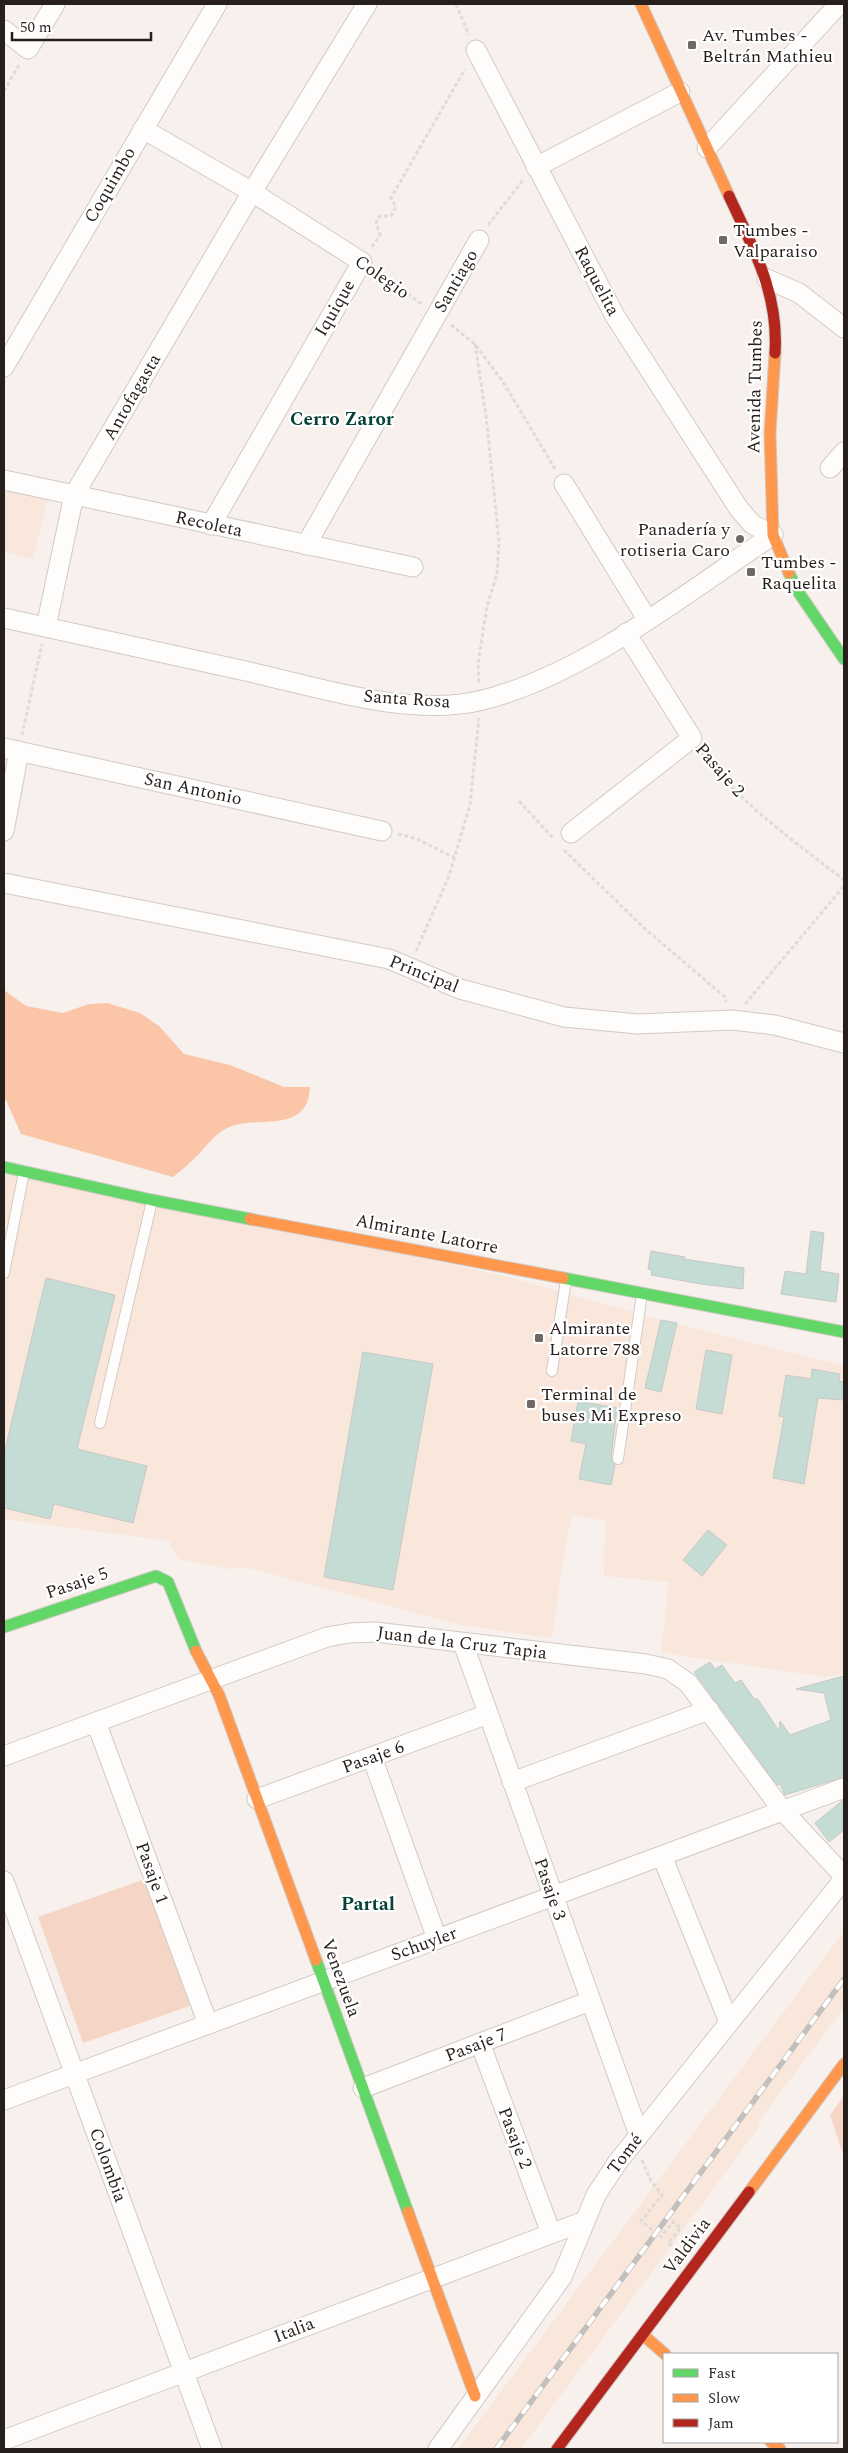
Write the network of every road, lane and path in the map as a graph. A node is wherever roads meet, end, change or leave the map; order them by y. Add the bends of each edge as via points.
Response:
1 (55, 4) edge
2 (217, 4) edge
3 (367, 4) edge
4 (456, 4) edge
5 (641, 4) edge
6 (839, 4) edge
7 (4, 30) edge
8 (28, 50) junction
9 (476, 50) junction
10 (4, 91) edge
11 (680, 92) junction
12 (143, 129) junction
13 (707, 148) junction
14 (536, 167) junction
15 (252, 192) junction
16 (479, 240) joint
17 (362, 262) junction
18 (767, 279) junction
19 (436, 315) junction
20 (844, 328) edge
21 (475, 344) junction
22 (4, 367) edge
23 (844, 452) edge
24 (830, 468) dead end
25 (4, 480) edge
26 (564, 484) joint
27 (74, 495) junction
28 (211, 524) junction
29 (773, 534) junction
30 (306, 545) junction
31 (413, 567) dead end
32 (4, 618) edge
33 (647, 619) junction
34 (46, 627) junction
35 (626, 633) junction
36 (844, 659) edge
37 (481, 700) junction
38 (692, 738) junction
39 (12, 749) edge
40 (519, 801) dead end
41 (4, 831) edge
42 (382, 831) joint
43 (571, 833) dead end
44 (454, 858) junction
45 (844, 880) edge
46 (4, 883) edge
47 (844, 886) edge
48 (409, 966) junction
49 (732, 1020) junction
50 (844, 1043) edge
51 (4, 1168) edge
52 (24, 1172) junction
53 (152, 1200) junction
54 (4, 1273) edge
55 (566, 1278) junction
56 (642, 1293) junction
57 (844, 1332) edge
58 (552, 1371) dead end
59 (100, 1423) dead end
60 (618, 1458) dead end
61 (163, 1578) joint
62 (4, 1626) edge
63 (464, 1643) junction
64 (210, 1680) junction
65 (708, 1710) junction
66 (488, 1714) junction
67 (96, 1722) junction
68 (4, 1756) edge
69 (372, 1757) junction
70 (512, 1782) junction
71 (844, 1788) edge
72 (257, 1799) junction
73 (783, 1811) junction
74 (662, 1856) junction
75 (844, 1877) edge
76 (4, 1881) edge
77 (552, 1896) junction
78 (437, 1939) junction
79 (324, 1981) junction
80 (590, 2002) junction
81 (729, 2022) junction
82 (208, 2024) junction
83 (480, 2043) junction
84 (844, 2064) edge
85 (74, 2073) junction
86 (362, 2088) junction
87 (4, 2100) edge
88 (639, 2135) junction
89 (585, 2221) junction
90 (551, 2233) junction
91 (694, 2266) junction
92 (432, 2278) junction
93 (643, 2335) junction
94 (665, 2353) edge
95 (183, 2372) junction
96 (475, 2396) junction
97 (4, 2440) edge
98 (212, 2449) edge
99 (438, 2449) edge
100 (557, 2449) edge

1 - 8 street
2 - 12 street, Coquimbo
3 - 15 street, Antofagasta
4 - 9 path
5 - 11 main road, Avenida Tumbes
6 - 13 street
7 - 8 street
8 - 10 path
9 - 14 street, Raquelita
9 - 17 path, Iquique via 391,198 396,207 391,216 380,216 376,223 380,235
11 - 13 main road, Avenida Tumbes
11 - 14 street
12 - 15 street, Colegio
12 - 22 street, Coquimbo
13 - 18 main road, Avenida Tumbes
14 - 16 path, Santiago via 505,201
14 - 29 street, Raquelita via 615,316 645,365 739,509 752,524
15 - 17 street, Colegio
15 - 27 street, Antofagasta
16 - 19 street, Santiago
17 - 19 path, Colegio
17 - 28 street, Iquique
18 - 20 street via 799,293
18 - 29 main road, Avenida Tumbes via 773,301 776,343 770,433
19 - 21 path, Colegio
19 - 30 street, Santiago
21 - 26 path, Colegio
21 - 37 path via 499,541 497,574 486,606 478,664
23 - 24 street
25 - 27 street, Recoleta
26 - 33 street
27 - 28 street, Recoleta
27 - 34 street, Antofagasta
28 - 30 street, Recoleta
29 - 33 street, Santa Rosa
29 - 36 main road, Avenida Tumbes via 797,590
30 - 31 street, Recoleta
32 - 34 street, Santa Rosa
33 - 35 street, Santa Rosa
34 - 37 street, Santa Rosa via 389,701 452,704
34 - 39 path
35 - 37 street, Santa Rosa via 536,682
35 - 38 street, Pasaje 2
37 - 44 path via 470,805
38 - 43 street
38 - 45 path, Pasaje 2 via 725,780 757,812
39 - 41 street
39 - 42 street, San Antonio
40 - 49 path via 597,884 725,997
42 - 44 path via 416,839
44 - 48 path via 450,876
46 - 48 street, Principal via 364,953
47 - 49 path
48 - 49 street, Principal via 460,989 564,1017 638,1024
49 - 50 street, Principal via 775,1025
51 - 52 main road, Almirante Latorre
52 - 53 main road, Almirante Latorre
52 - 54 lane
53 - 55 main road, Almirante Latorre
53 - 59 lane
55 - 56 main road, Almirante Latorre
55 - 58 lane
56 - 57 main road, Almirante Latorre
56 - 60 lane
61 - 62 main road, Pasaje 5 via 150,1577
61 - 64 main road, Venezuela via 172,1588
63 - 64 street, Juan de la Cruz Tapia via 375,1632 350,1633 327,1638
63 - 65 street, Juan de la Cruz Tapia via 668,1669 688,1683
63 - 66 street, Pasaje 3
64 - 67 street, Juan de la Cruz Tapia
64 - 72 main road, Venezuela via 219,1695
65 - 70 street
65 - 73 street, Juan de la Cruz Tapia
66 - 69 street, Pasaje 6
66 - 70 street, Pasaje 3
67 - 68 street, Juan de la Cruz Tapia
67 - 82 street, Pasaje 1
69 - 72 street, Pasaje 6
69 - 78 street
70 - 77 street, Pasaje 3
71 - 73 street, Schuyler
72 - 79 main road, Venezuela
73 - 74 street, Schuyler
73 - 75 street, Juan de la Cruz Tapia
74 - 77 street, Schuyler
74 - 81 street
75 - 81 street, Tomé
76 - 85 street, Colombia
77 - 78 street, Schuyler
77 - 80 street, Pasaje 3
78 - 79 street, Schuyler
79 - 82 street, Schuyler
79 - 86 main road, Venezuela
80 - 83 street, Pasaje 7
80 - 88 street, Pasaje 3
81 - 88 street, Tomé
82 - 85 street, Schuyler
83 - 86 street, Pasaje 7
83 - 90 street, Pasaje 2
84 - 91 main road, Valdivia
85 - 87 street, Schuyler
85 - 95 street, Colombia
86 - 92 main road, Venezuela
88 - 89 street, Tomé via 604,2181
88 - 91 path via 638,2151 651,2181 662,2195 641,2221 661,2237 674,2222 681,2228 668,2244
89 - 90 street, Italia
89 - 96 street, Tomé via 562,2277
90 - 92 street, Italia
91 - 93 main road, Valdivia
92 - 95 street, Italia
92 - 96 main road, Venezuela
93 - 94 main road
93 - 100 main road, Valdivia
95 - 97 street, Italia
95 - 98 street, Colombia
96 - 99 street, Tomé

